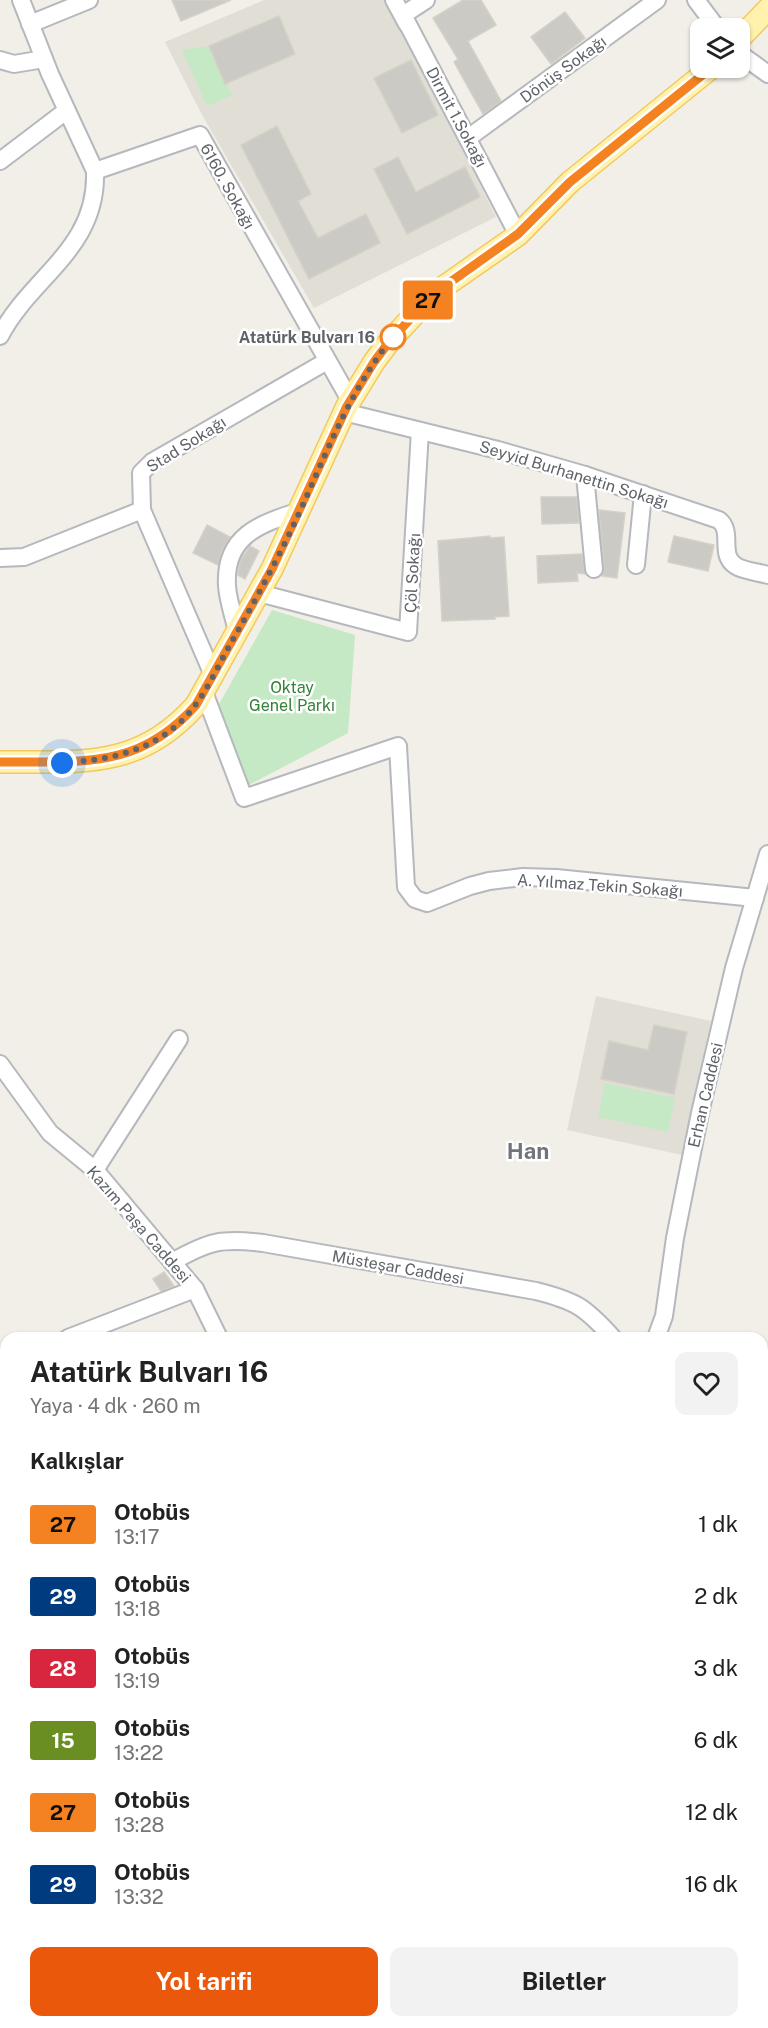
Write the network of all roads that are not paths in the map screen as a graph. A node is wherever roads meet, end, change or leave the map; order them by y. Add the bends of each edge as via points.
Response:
1 (21, 0) edge
2 (89, 0) edge
3 (394, 0) edge
4 (426, 0) edge
5 (657, 0) edge
6 (696, 0) edge
7 (768, 9) edge
8 (403, 15) junction
9 (710, 18) edge
10 (30, 24) junction
11 (750, 28) edge
12 (44, 59) junction
13 (0, 60) edge
14 (750, 61) edge
15 (768, 74) edge
16 (699, 78) edge
17 (66, 111) junction
18 (468, 138) junction
19 (0, 161) edge
20 (95, 171) junction
21 (518, 234) junction
22 (0, 336) edge
23 (327, 361) junction
24 (347, 406) junction
25 (420, 431) junction
26 (585, 475) junction
27 (643, 494) junction
28 (142, 510) junction
29 (300, 511) junction
30 (0, 558) edge
31 (636, 565) dead end
32 (594, 569) dead end
33 (768, 574) edge
34 (259, 593) junction
35 (237, 632) junction
36 (208, 684) junction
37 (0, 762) edge
38 (768, 854) edge
39 (755, 898) junction
40 (179, 1040) dead end
41 (0, 1064) edge
42 (95, 1170) junction
43 (172, 1262) junction
44 (195, 1289) junction
45 (95, 1332) edge
46 (216, 1332) edge
47 (607, 1332) edge
48 (658, 1332) edge

1 - 10 street
2 - 10 street
3 - 8 street, Dirmit 1.Sokağı
4 - 8 street
5 - 18 street, Dönüş Sokağı
6 - 9 street
7 - 11 main road
8 - 18 street, Dirmit 1.Sokağı
8 - 21 street
10 - 12 street
12 - 13 street via 14,64
12 - 17 street
14 - 15 street
16 - 21 main road via 570,182
17 - 19 street
17 - 20 street
18 - 21 street, Dirmit 1.Sokağı
20 - 22 street via 93,202 76,240 23,302
20 - 23 street, 6160. Sokağı via 200,135
21 - 24 main road via 461,272 423,305 379,355
23 - 24 street, 6160. Sokağı
23 - 28 street, Stad Sokağı via 147,465 139,478
24 - 25 street, Seyyid Burhanettin Sokağı
24 - 29 main road
25 - 26 street, Seyyid Burhanettin Sokağı
25 - 34 street, Çöl Sokağı via 408,632
26 - 27 street, Seyyid Burhanettin Sokağı
26 - 32 street
27 - 31 street
27 - 33 street, Seyyid Burhanettin Sokağı via 719,520 726,528 730,561 738,568
28 - 30 street via 24,556
28 - 36 street, Stad Sokağı
29 - 34 main road
29 - 35 street via 247,533 230,555 227,586
34 - 35 main road
35 - 36 main road
36 - 37 main road via 196,705 176,726 153,742 121,755 62,763
36 - 39 street, A. Yılmaz Tekin Sokağı via 244,798 398,746 406,887 421,902 434,902 489,881 523,877
38 - 39 street, Erhan Caddesi
39 - 48 street, Erhan Caddesi via 700,1113
40 - 42 street
41 - 42 street, Kazım Paşa Caddesi via 50,1133
42 - 43 street, Kazım Paşa Caddesi
43 - 44 street, Kazım Paşa Caddesi
43 - 47 street, Müsteşar Caddesi via 200,1246 231,1239 263,1243 566,1298 592,1315
44 - 45 street
44 - 46 street, Kazım Paşa Caddesi

